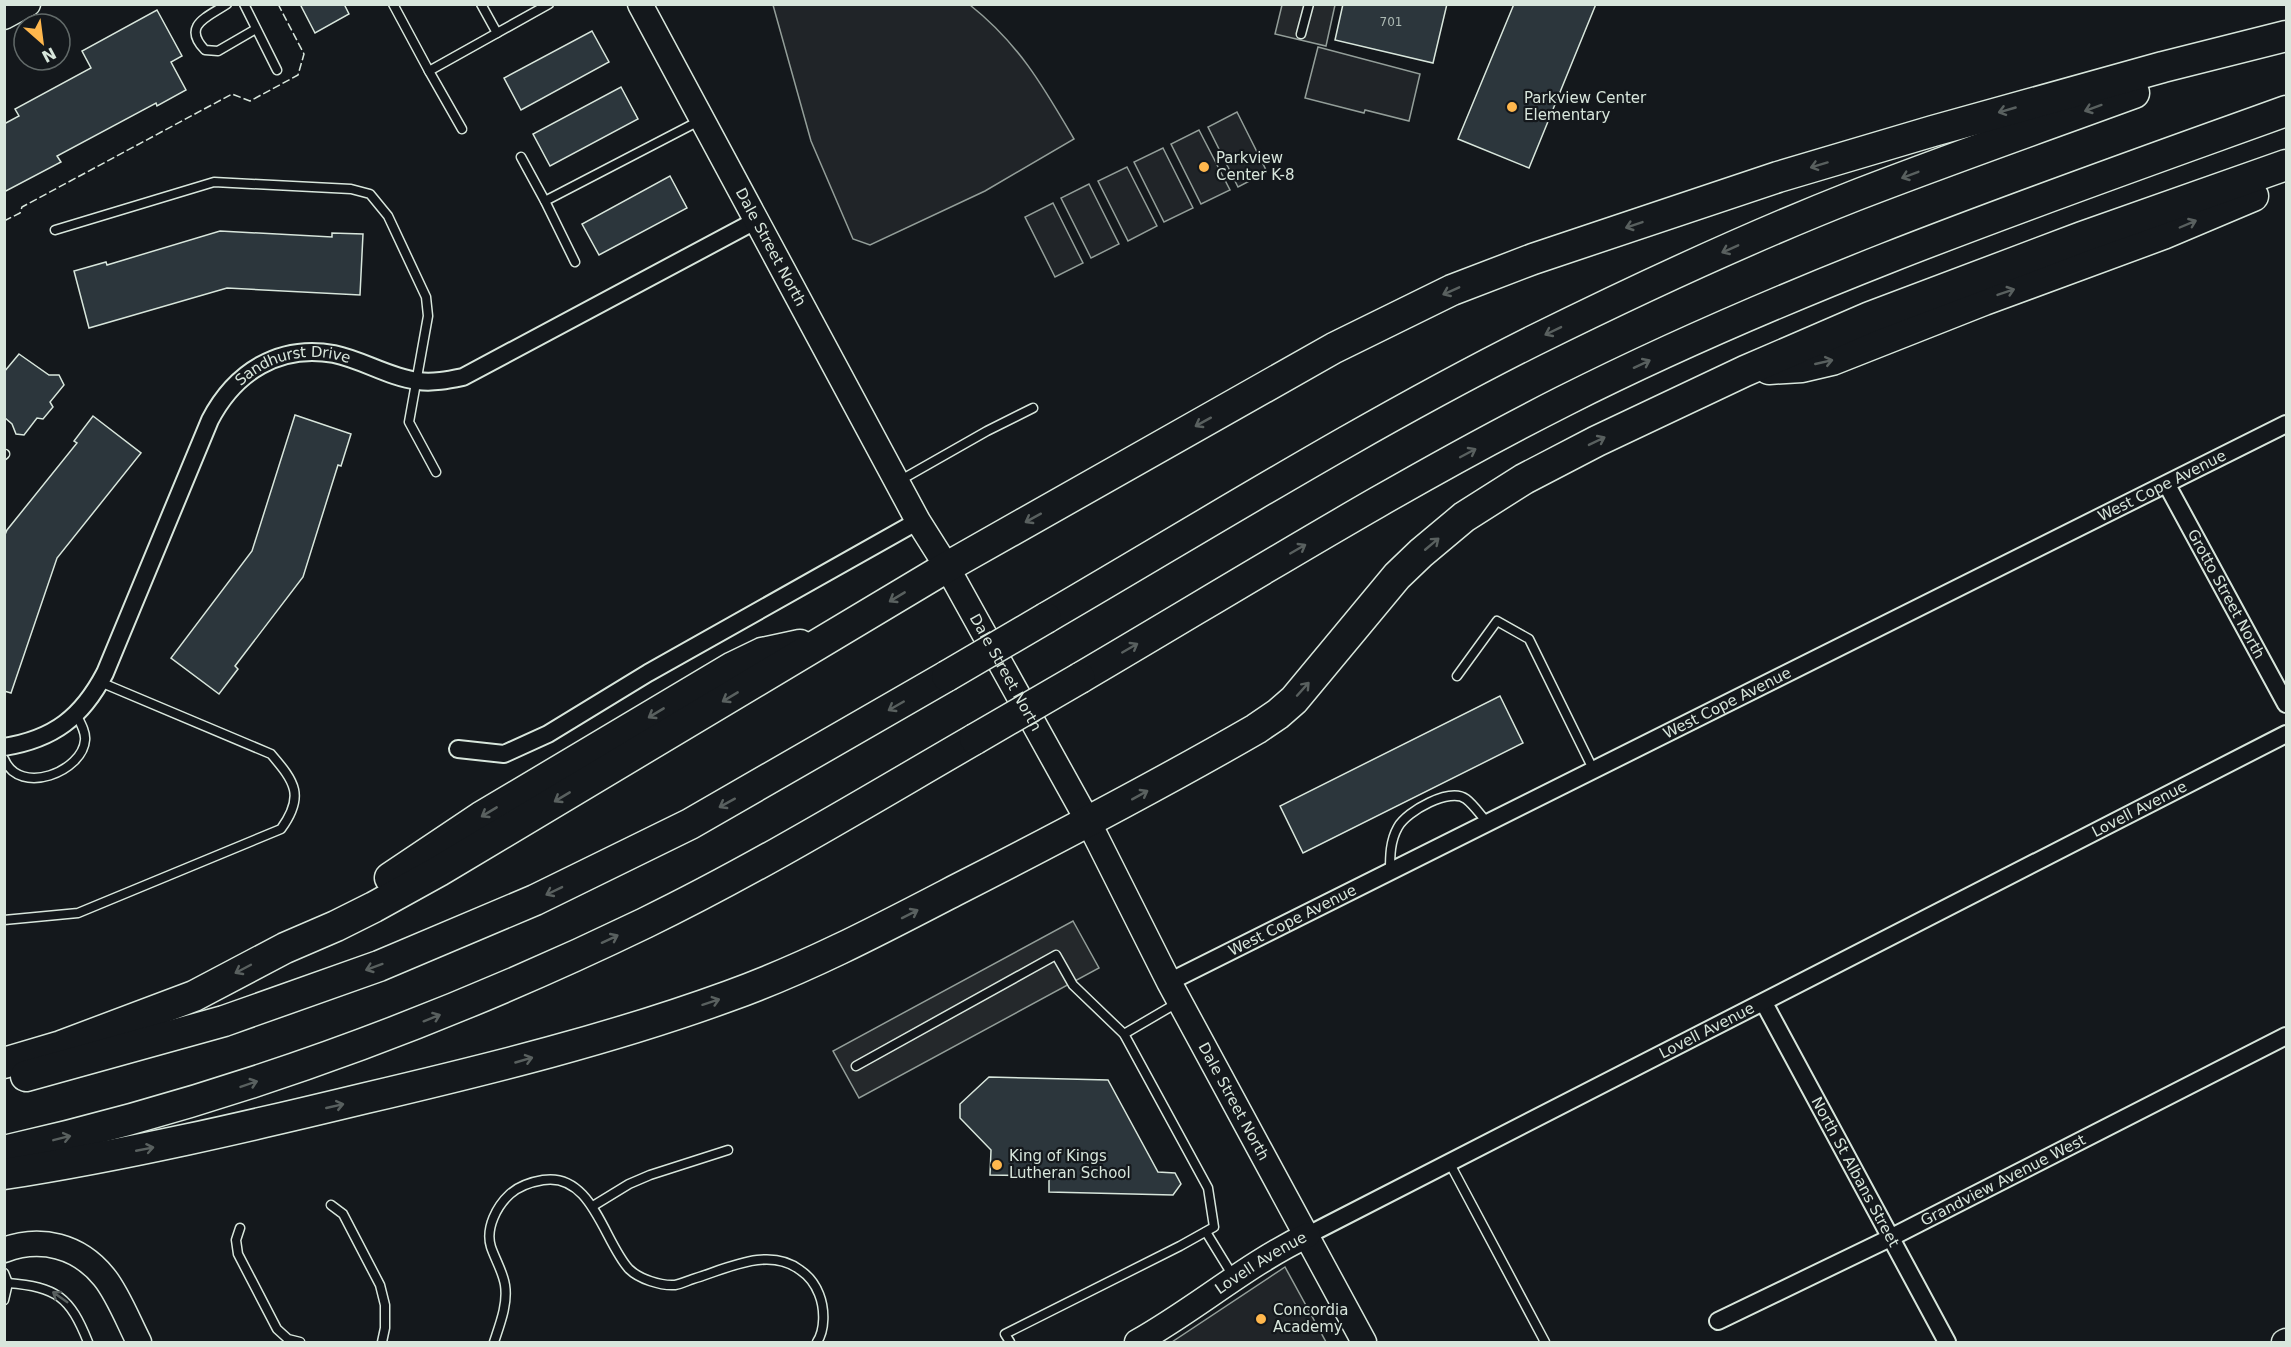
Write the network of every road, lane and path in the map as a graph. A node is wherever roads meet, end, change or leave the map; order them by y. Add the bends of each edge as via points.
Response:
1 (28, 4) edge
2 (227, 4) edge
3 (244, 4) edge
4 (393, 4) edge
5 (481, 4) edge
6 (549, 4) edge
7 (640, 4) edge
8 (1309, 4) edge
9 (4, 17) edge
10 (256, 29) junction
11 (497, 33) junction
12 (1301, 34) dead end
13 (2286, 37) edge
14 (277, 70) dead end
15 (429, 70) junction
16 (2286, 111) edge
17 (702, 119) junction
18 (462, 129) dead end
19 (521, 157) dead end
20 (2286, 165) edge
21 (2286, 181) edge
22 (545, 201) junction
23 (757, 220) junction
24 (55, 230) dead end
25 (575, 262) dead end
26 (1745, 371) junction
27 (418, 381) junction
28 (1033, 408) dead end
29 (2286, 424) edge
30 (436, 472) dead end
31 (897, 482) junction
32 (2167, 484) junction
33 (918, 522) junction
34 (947, 567) junction
35 (1457, 676) dead end
36 (100, 682) junction
37 (2286, 704) edge
38 (76, 714) junction
39 (2286, 734) edge
40 (4, 747) edge
41 (458, 749) dead end
42 (4, 759) edge
43 (1594, 771) junction
44 (1089, 823) junction
45 (1488, 823) junction
46 (1390, 872) junction
47 (4, 921) edge
48 (1175, 992) junction
49 (1764, 1003) junction
50 (1124, 1034) junction
51 (2286, 1036) edge
52 (4, 1063) edge
53 (856, 1066) dead end
54 (4, 1082) edge
55 (728, 1150) dead end
56 (4, 1151) edge
57 (1449, 1162) junction
58 (4, 1174) edge
59 (331, 1205) dead end
60 (593, 1206) junction
61 (240, 1228) dead end
62 (1206, 1232) junction
63 (1308, 1235) junction
64 (1890, 1238) junction
65 (4, 1250) edge
66 (4, 1273) edge
67 (1235, 1278) junction
68 (8, 1283) junction
69 (4, 1300) edge
70 (1718, 1321) dead end
71 (88, 1342) edge
72 (139, 1342) edge
73 (300, 1342) edge
74 (382, 1342) edge
75 (494, 1342) edge
76 (817, 1342) edge
77 (1010, 1342) edge
78 (1137, 1342) edge
79 (1364, 1342) edge
80 (1545, 1342) edge
81 (1947, 1342) edge

1 - 9 main road
2 - 10 lane via 200,21 195,29 195,36 205,50 218,51
3 - 10 lane
4 - 15 lane
5 - 11 lane
6 - 11 lane
7 - 17 main road, Dale Street North
8 - 12 lane
10 - 14 lane
11 - 15 lane
13 -> 34 highway via 2163,67 1800,170 1452,290 1334,348
13 -> 54 highway, bridge via 1864,193 1687,267 1543,336 1382,422 690,824 535,900 379,966 224,1021
15 - 18 lane
56 -> 16 highway, bridge via 239,1087 403,1029 647,922 975,739 1417,480 1565,401 1703,335 1930,241
17 - 22 lane
17 - 23 main road, Dale Street North
19 - 22 lane
20 - 26 highway via 1937,291
26 -> 21 highway via 1832,360 2153,239
22 - 25 lane
23 - 27 street, Sandhurst Drive via 482,369 463,377
23 - 31 main road, Dale Street North
24 - 27 lane via 214,182 351,189 370,194 388,216 426,297 428,316
44 -> 26 highway via 1278,714 1311,681 1397,576 1473,511 1576,452
27 - 30 lane via 409,422
27 - 36 street, Sandhurst Drive via 335,354 314,352 271,360 234,385 210,420
28 - 31 lane
29 - 32 street, West Cope Avenue
31 - 33 main road, Dale Street North
32 - 37 street, Grotto Street North
32 - 43 street, West Cope Avenue
33 - 34 main road, Dale Street North
33 - 41 street via 648,673 548,734 504,754
34 - 44 main road, Dale Street North
34 -> 52 highway via 824,641 762,653 733,667 481,817 285,948 194,996
35 - 43 lane via 1497,621 1529,639
36 - 38 street, Sandhurst Drive
36 - 47 lane via 271,754 297,792 291,815 281,829 78,913
38 - 40 street, Sandhurst Drive via 43,737
38 - 42 lane via 86,738 82,753 61,771 23,778 9,769
39 - 49 street, Lovell Avenue
43 - 45 street, West Cope Avenue
44 - 48 main road, Dale Street North
58 -> 44 highway via 232,1130 613,1035 730,996 845,948
45 - 46 street, West Cope Avenue
45 - 46 lane via 1465,798 1452,795 1423,805 1399,825 1391,846
46 - 48 street, West Cope Avenue
48 - 50 lane
48 - 63 main road, Dale Street North
49 - 57 street, Lovell Avenue
49 - 64 street, North St Albans Street
50 - 53 lane via 1073,986 1056,956
50 - 62 lane via 1208,1188 1214,1227
51 - 64 street, Grandview Avenue West
55 - 60 lane via 650,1175
57 - 63 street, Lovell Avenue
57 - 80 lane
59 - 74 lane via 343,1214 380,1285 385,1305
60 - 75 lane via 567,1184 552,1179 515,1190 502,1202 491,1222 490,1244 505,1286 505,1306
60 - 76 lane via 623,1260 645,1279 676,1285 755,1260 774,1258 793,1264 809,1276 820,1295 824,1313
61 - 73 lane via 236,1240 238,1254 277,1329 288,1339
62 - 67 lane
62 - 77 lane via 1005,1334
63 - 67 main road, Lovell Avenue
63 - 79 main road, Dale Street North
64 - 70 street, Grandview Avenue West
64 - 81 street, North St Albans Street
65 - 72 main road via 29,1244 61,1246 91,1263 105,1279
66 - 68 lane
67 - 78 main road, Lovell Avenue
68 - 69 lane
71 -> 68 lane via 68,1303 56,1293

